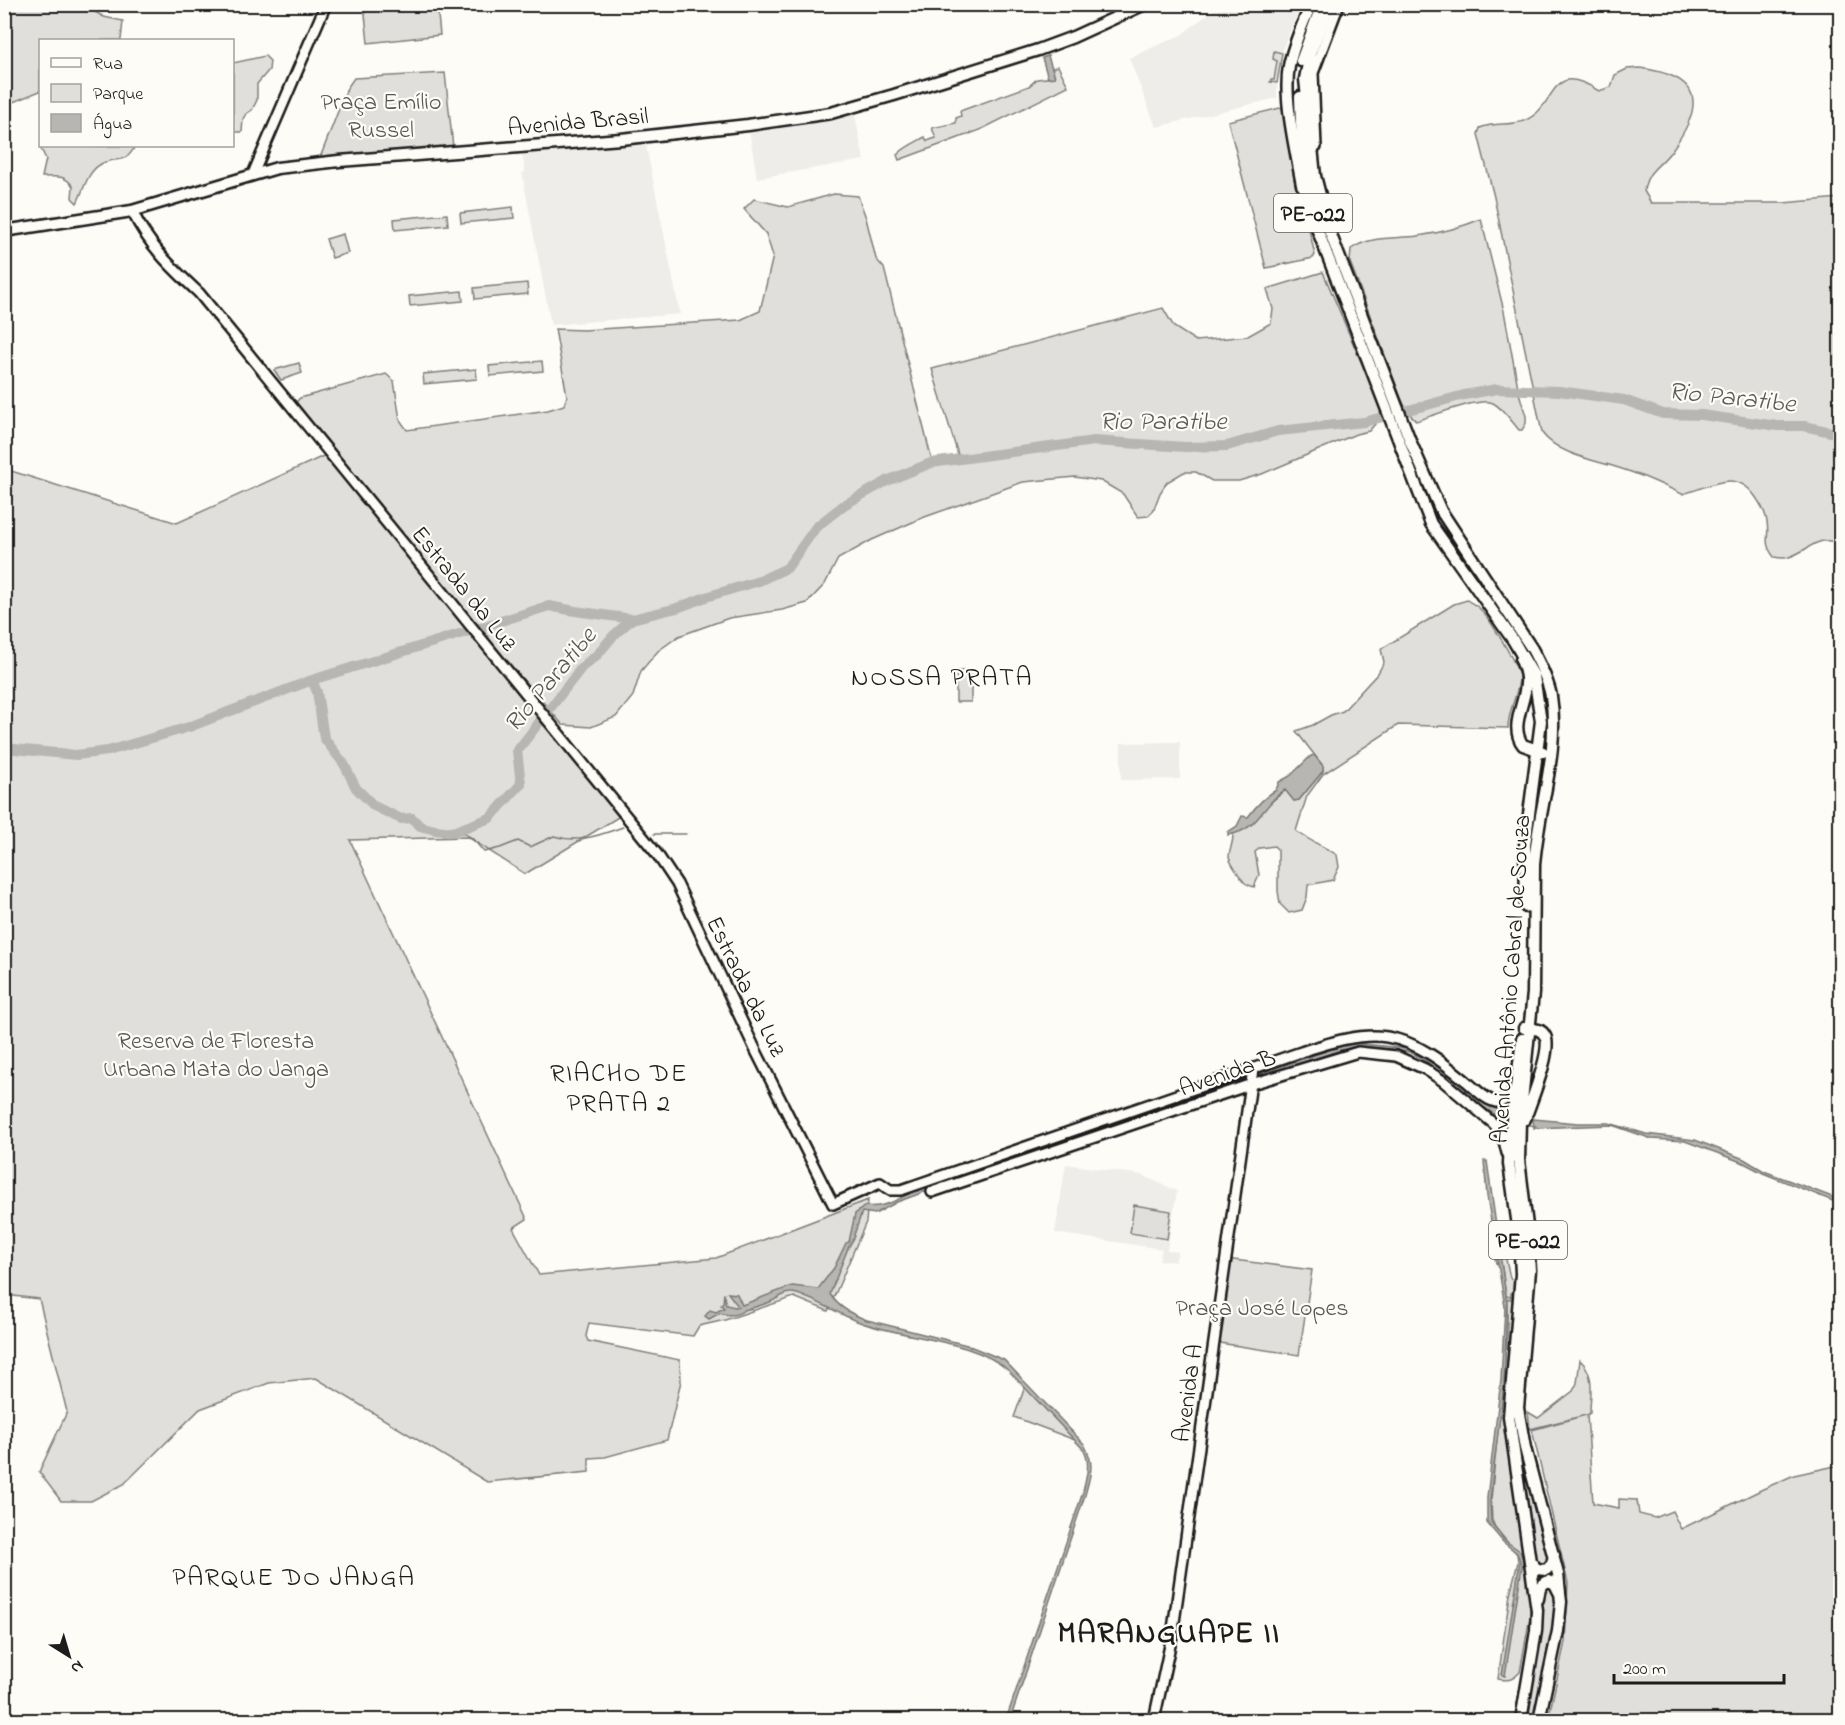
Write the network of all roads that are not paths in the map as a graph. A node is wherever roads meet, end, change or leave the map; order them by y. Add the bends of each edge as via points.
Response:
1 (326, 4) edge
2 (1145, 4) edge
3 (1311, 4) edge
4 (1322, 4) edge
5 (1330, 4) edge
6 (1339, 4) edge
7 (1303, 102) junction
8 (253, 174) junction
9 (132, 211) junction
10 (4, 231) edge
11 (1392, 411) junction
12 (1399, 428) junction
13 (1469, 549) junction
14 (1458, 561) junction
15 (1513, 640) junction
16 (1538, 751) junction
17 (1551, 755) junction
18 (1528, 1028) junction
19 (1250, 1071) junction
20 (1249, 1085) junction
21 (1515, 1091) junction
22 (1520, 1139) junction
23 (1509, 1164) junction
24 (934, 1178) junction
25 (880, 1183) joint
26 (1554, 1555) junction
27 (1530, 1561) junction
28 (1560, 1595) junction
29 (1537, 1610) junction
30 (1149, 1720) edge
31 (1154, 1720) edge
32 (1521, 1720) edge
33 (1539, 1720) edge

1 - 8 main road
2 - 8 main road, Avenida Brasil via 1038,50 841,111 621,139 339,161
3 - 7 main road, PE-022 via 1289,65
4 - 7 main road, Avenida Antônio Cabral de Souza / PE-022 via 1301,59
5 - 7 main road, Avenida Antônio Cabral de Souza / PE-022 via 1306,67
6 - 7 main road
7 - 11 main road, Avenida Antônio Cabral de Souza / PE-022 via 1329,230
7 - 11 main road, Avenida Antônio Cabral de Souza / PE-022 via 1310,196 1318,231
8 - 9 main road, Avenida Brasil
9 - 10 main road, Avenida Brasil
9 - 25 main road, Estrada da Luz via 154,249 199,293 657,854 676,885 833,1204
11 - 12 main road, Avenida Antônio Cabral de Souza / PE-022
12 - 13 main road, Avenida Antônio Cabral de Souza / PE-022 via 1441,512
12 - 14 main road, Avenida Antônio Cabral de Souza / PE-022 via 1431,524
13 - 14 main road
13 - 17 main road, Avenida Antônio Cabral de Souza / PE-022 via 1543,672 1551,703
14 - 15 main road, Avenida Antônio Cabral de Souza / PE-022
15 - 16 main road, Avenida Antônio Cabral de Souza / PE-022 via 1534,676 1541,721
15 - 16 main road via 1526,676 1516,731 1523,745
16 - 17 main road
16 - 18 main road, Avenida Antônio Cabral de Souza / PE-022 via 1525,845
17 - 18 main road, Avenida Antônio Cabral de Souza / PE-022 via 1535,845 1533,993
18 - 21 main road, Avenida Antônio Cabral de Souza / PE-022
18 - 22 main road, Avenida Antônio Cabral de Souza / PE-022
18 - 22 main road via 1539,1029 1545,1035 1547,1049
19 - 20 main road, Avenida A
19 - 21 main road, Avenida B via 1334,1042 1387,1037 1429,1054 1492,1100 1502,1102
19 - 24 main road, Avenida B
20 - 23 main road, Avenida B via 1352,1053 1396,1056 1443,1081 1494,1124 1503,1137
20 - 24 main road, Avenida B via 932,1192
20 - 30 main road, Avenida A via 1167,1636
20 - 31 main road, Avenida A via 1172,1636
21 - 23 main road, Avenida Antônio Cabral de Souza / PE-022
22 - 26 main road, Avenida Antônio Cabral de Souza / PE-022 via 1530,1269 1518,1408
23 - 27 main road, Avenida Antônio Cabral de Souza / PE-022 via 1521,1274 1509,1417
24 - 25 main road, Avenida B via 894,1191
26 - 27 main road via 1552,1564 1543,1571
26 - 28 main road, Avenida Antônio Cabral de Souza / PE-022
27 - 29 main road, Avenida Antônio Cabral de Souza / PE-022
28 - 29 main road via 1555,1584 1545,1582
28 - 33 main road, Avenida Antônio Cabral de Souza / PE-022 via 1558,1631
29 - 32 main road, Avenida Antônio Cabral de Souza / PE-022

